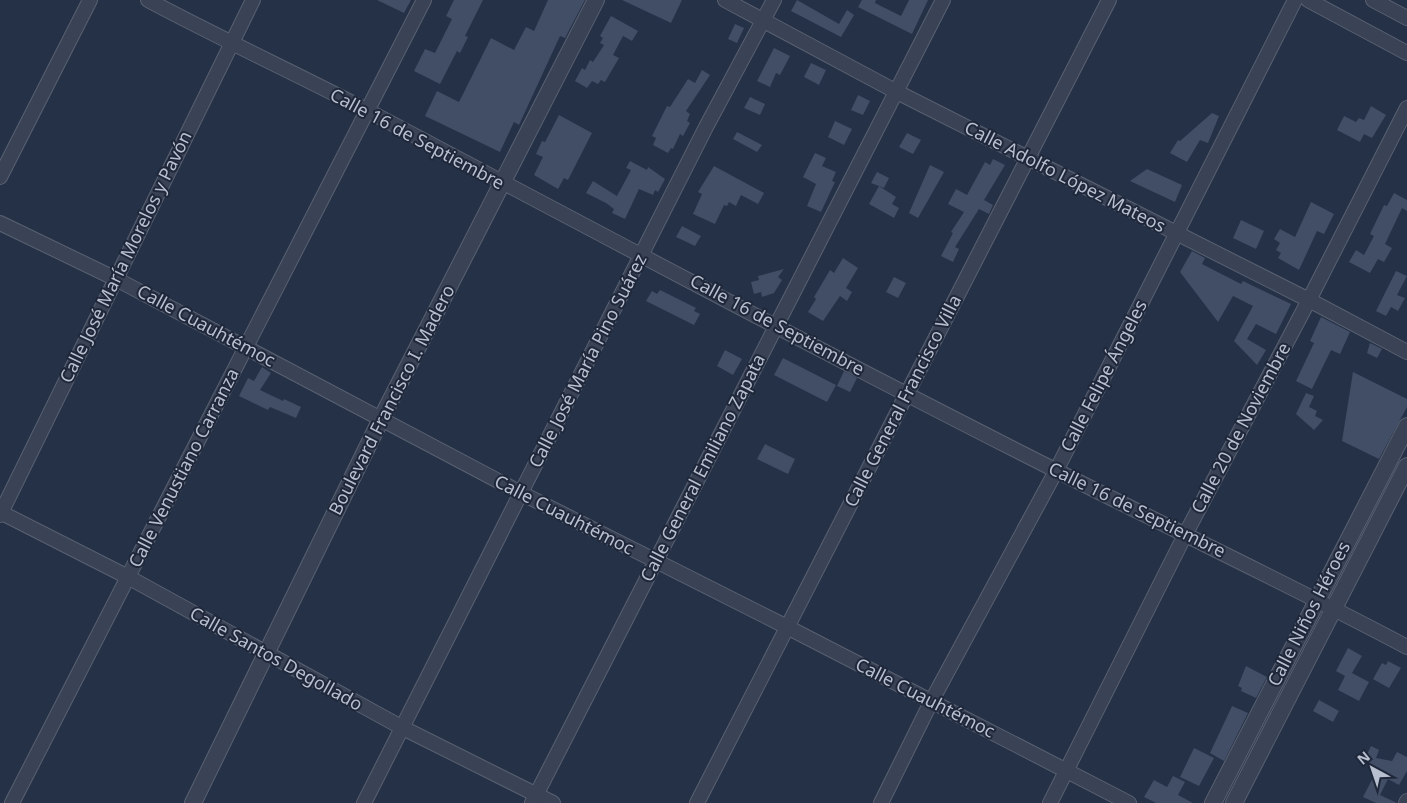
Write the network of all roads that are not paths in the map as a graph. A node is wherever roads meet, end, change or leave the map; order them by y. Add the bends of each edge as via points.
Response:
1 (90, 0) edge
2 (148, 0) edge
3 (253, 0) edge
4 (424, 0) edge
5 (596, 0) edge
6 (725, 0) edge
7 (774, 0) edge
8 (942, 0) edge
9 (1109, 0) edge
10 (1295, 0) edge
11 (1308, 0) edge
12 (1373, 0) edge
13 (1407, 18) edge
14 (763, 20) junction
15 (230, 44) junction
16 (1407, 53) edge
17 (895, 91) junction
18 (1407, 108) edge
19 (367, 111) junction
20 (1028, 159) junction
21 (0, 177) edge
22 (501, 183) junction
23 (0, 223) edge
24 (1176, 234) junction
25 (643, 255) junction
26 (116, 279) junction
27 (1309, 300) junction
28 (776, 325) junction
29 (246, 346) junction
30 (1407, 352) edge
31 (907, 394) junction
32 (382, 420) junction
33 (1407, 426) edge
34 (1407, 466) edge
35 (1056, 471) junction
36 (521, 493) junction
37 (0, 513) edge
38 (1185, 535) junction
39 (656, 562) junction
40 (128, 577) junction
41 (1317, 599) junction
42 (1334, 608) junction
43 (787, 626) junction
44 (1407, 647) edge
45 (265, 654) junction
46 (931, 702) junction
47 (401, 727) junction
48 (1066, 771) junction
49 (534, 799) edge
50 (12, 803) edge
51 (193, 803) edge
52 (364, 803) edge
53 (553, 803) edge
54 (697, 803) edge
55 (881, 803) edge
56 (1050, 803) edge
57 (1129, 803) edge
58 (1213, 803) edge
59 (1234, 803) edge

1 - 21 street
2 - 15 street, Calle 16 de Septiembre
3 - 15 street, Calle José María Morelos y Pavón
4 - 19 street, Calle Venustiano Carranza
5 - 22 street, Boulevard Francisco I. Madero
6 - 14 street, Calle Adolfo López Mateos
7 - 14 street, Calle José María Pino Suárez
8 - 17 street, Calle General Emiliano Zapata
9 - 20 street, Calle General Francisco Villa
10 - 24 street, Calle Felipe Ángeles
11 - 16 street
12 - 13 street
14 - 17 street, Calle Adolfo López Mateos
14 - 25 street, Calle José María Pino Suárez
15 - 19 street, Calle 16 de Septiembre
15 - 26 street, Calle José María Morelos y Pavón
17 - 20 street, Calle Adolfo López Mateos
17 - 28 street, Calle General Emiliano Zapata
18 - 27 street, Calle 20 de Noviembre
19 - 22 street, Calle 16 de Septiembre
19 - 29 street, Calle Venustiano Carranza
20 - 24 street, Calle Adolfo López Mateos
20 - 31 street, Calle General Francisco Villa
22 - 25 street, Calle 16 de Septiembre
22 - 32 street, Boulevard Francisco I. Madero
23 - 26 street, Calle Cuauhtémoc
24 - 27 street, Calle Adolfo López Mateos
24 - 35 street, Calle Felipe Ángeles
25 - 28 street, Calle 16 de Septiembre
25 - 36 street, Calle José María Pino Suárez
26 - 29 street, Calle Cuauhtémoc
26 - 37 street, Calle José María Morelos y Pavón
27 - 30 street, Calle Adolfo López Mateos
27 - 38 street, Calle 20 de Noviembre
28 - 31 street, Calle 16 de Septiembre
28 - 39 street, Calle General Emiliano Zapata
29 - 32 street, Calle Cuauhtémoc
29 - 40 street, Calle Venustiano Carranza
31 - 35 street, Calle 16 de Septiembre
31 - 43 street, Calle General Francisco Villa
32 - 36 street, Calle Cuauhtémoc
32 - 45 street, Boulevard Francisco I. Madero
33 - 41 street, Calle Niños Héroes
34 - 42 street, Calle Niños Héroes
35 - 38 street, Calle 16 de Septiembre
35 - 46 street, Calle Felipe Ángeles
36 - 39 street, Calle Cuauhtémoc
36 - 47 street, Calle José María Pino Suárez
37 - 40 street, Calle Santos Degollado
38 - 41 street, Calle 16 de Septiembre
38 - 48 street, Calle 20 de Noviembre
39 - 43 street, Calle Cuauhtémoc
39 - 49 street, Calle General Emiliano Zapata
40 - 45 street, Calle Santos Degollado
40 - 50 street, Calle Venustiano Carranza
41 - 42 street, Calle 16 de Septiembre
41 - 58 street, Calle Niños Héroes
42 - 44 street, Calle 16 de Septiembre
42 - 59 street, Calle Niños Héroes
43 - 46 street, Calle Cuauhtémoc
43 - 54 street, Calle General Francisco Villa
45 - 47 street, Calle Santos Degollado
45 - 51 street, Boulevard Francisco I. Madero
46 - 48 street, Calle Cuauhtémoc
46 - 55 street, Calle Felipe Ángeles
47 - 49 street, Calle Santos Degollado
47 - 52 street, Calle José María Pino Suárez
48 - 56 street, Calle 20 de Noviembre
48 - 57 street, Calle Cuauhtémoc
49 - 53 street, Calle Santos Degollado

